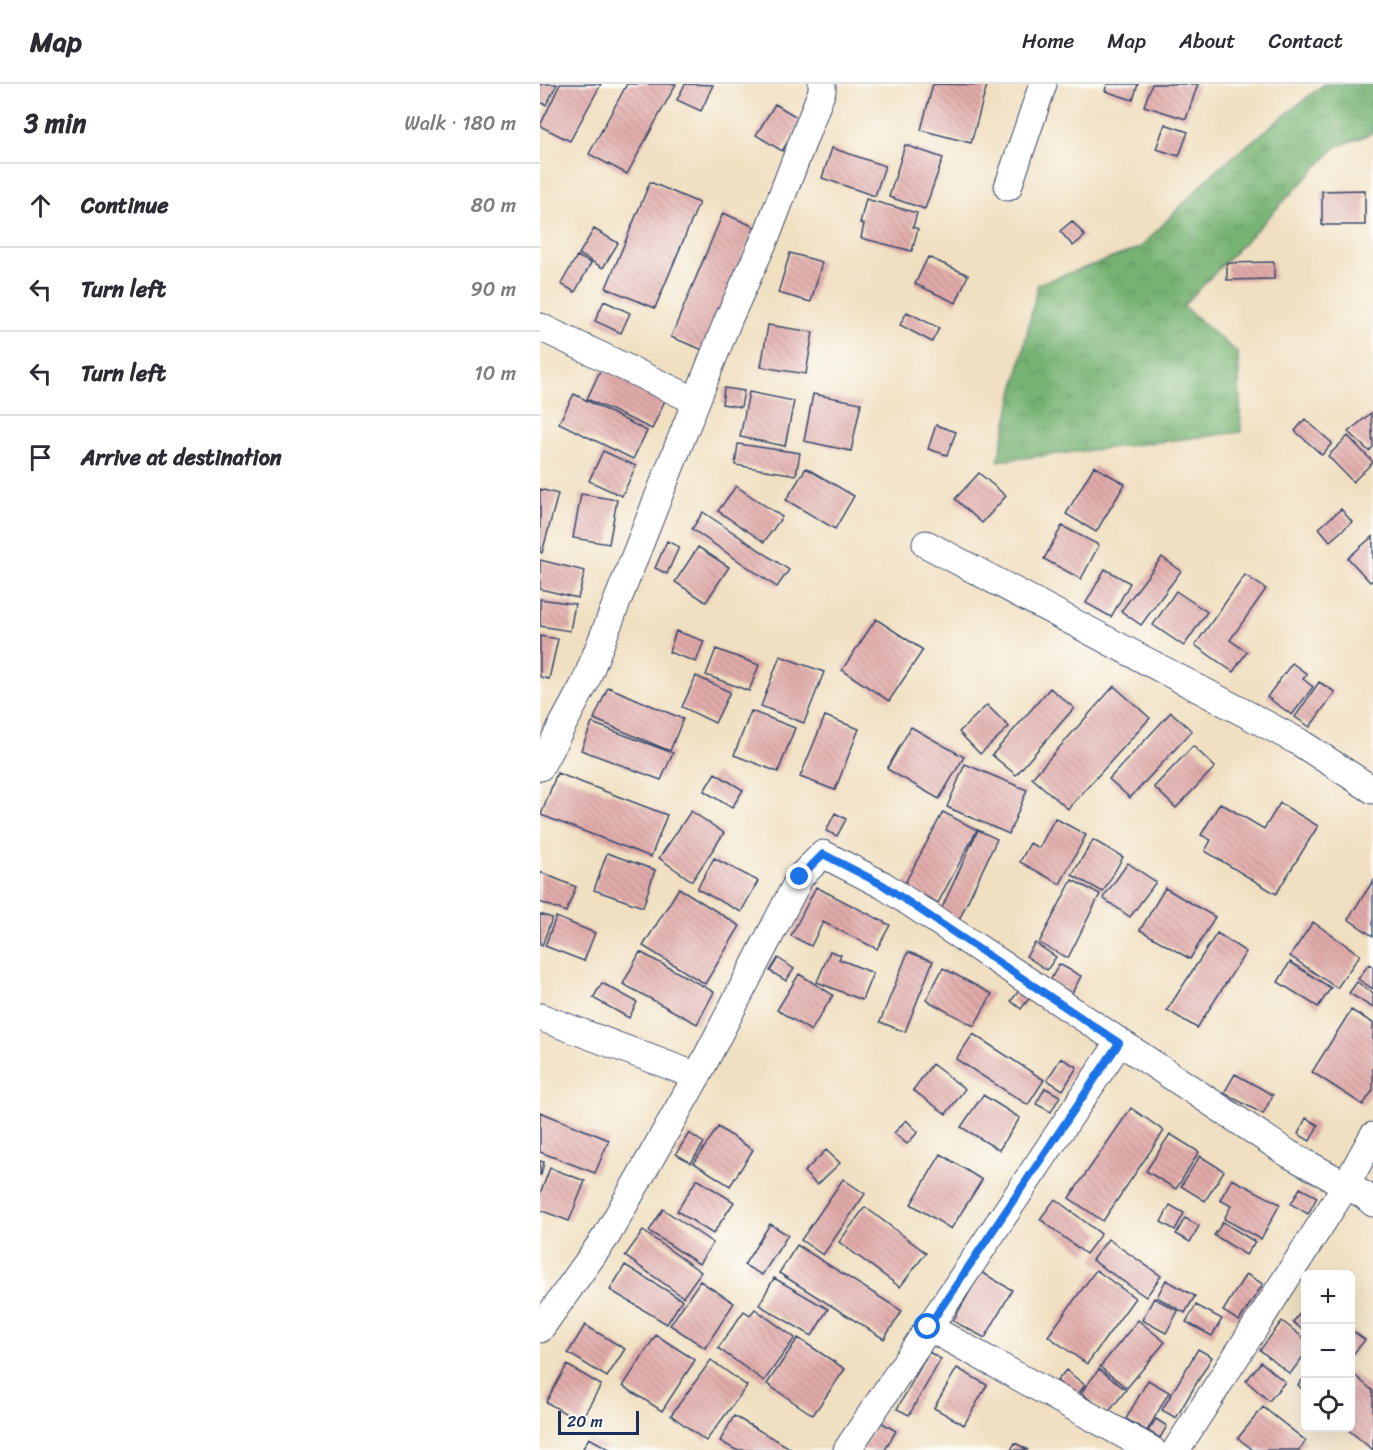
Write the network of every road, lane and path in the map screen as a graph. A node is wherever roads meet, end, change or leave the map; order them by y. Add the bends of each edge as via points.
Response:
1 (1043, 84) edge
2 (816, 86) edge
3 (1008, 187) dead end
4 (540, 327) edge
5 (696, 401) junction
6 (926, 544) dead end
7 (540, 767) edge
8 (1373, 790) edge
9 (540, 1017) edge
10 (1119, 1043) junction
11 (697, 1076) junction
12 (1373, 1136) edge
13 (1345, 1187) junction
14 (1373, 1203) edge
15 (928, 1327) junction
16 (540, 1329) edge
17 (847, 1450) edge
18 (1152, 1450) edge
19 (1176, 1450) edge

1 - 3 street
2 - 5 street via 768,232
4 - 5 street
5 - 7 street via 585,683
6 - 8 street via 1299,742
9 - 11 street
10 - 11 street via 883,885 823,854 800,877
10 - 13 street
10 - 15 street
11 - 16 street via 607,1234
12 - 13 street
13 - 14 street
13 - 19 street
15 - 17 street
15 - 18 street

